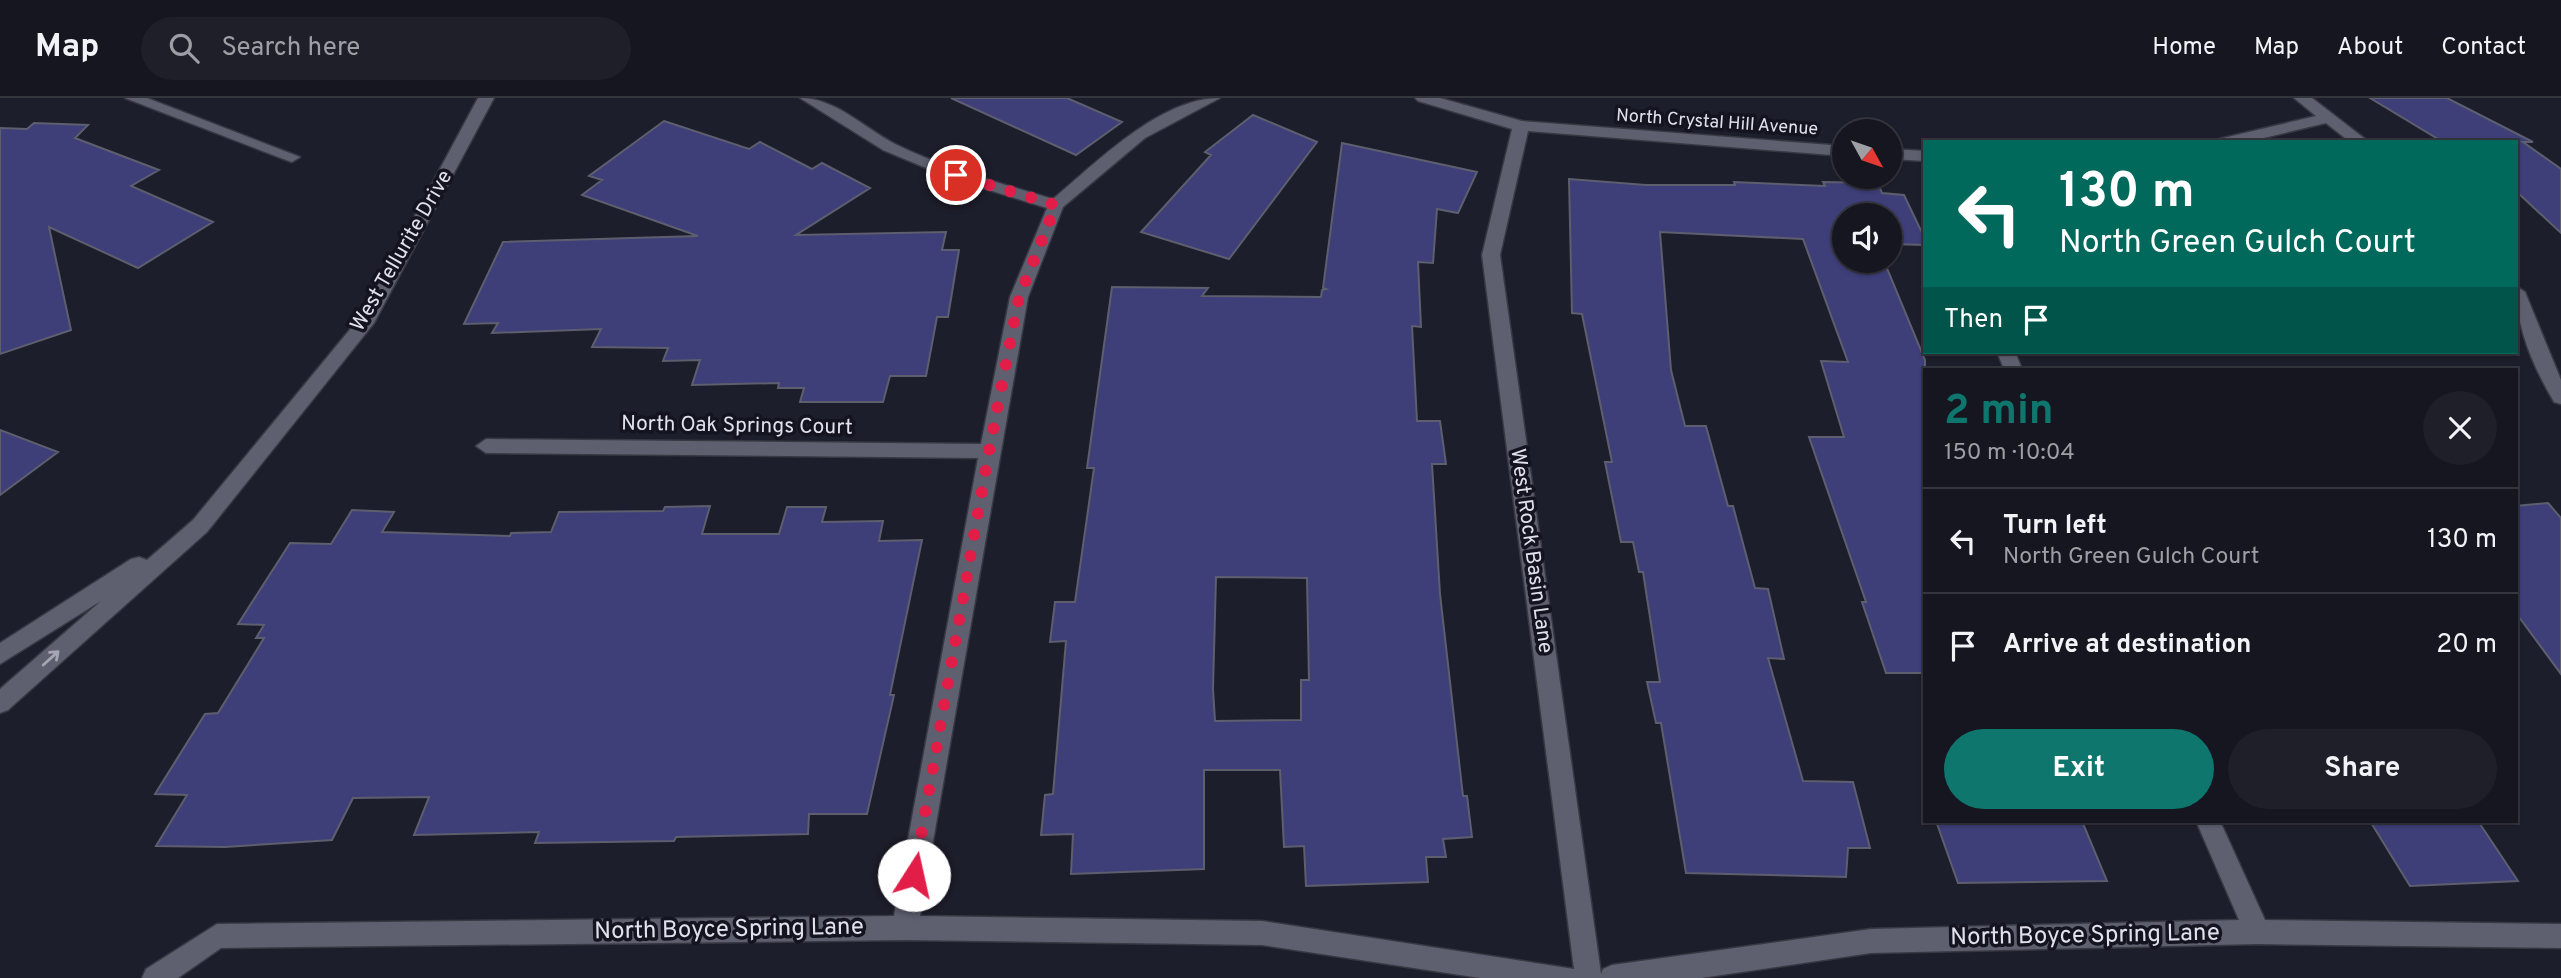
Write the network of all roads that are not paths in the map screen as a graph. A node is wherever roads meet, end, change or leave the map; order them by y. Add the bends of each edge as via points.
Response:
1 (132, 98) edge
2 (486, 98) edge
3 (808, 98) edge
4 (1212, 98) edge
5 (1423, 98) edge
6 (2302, 98) edge
7 (2329, 118) junction
8 (1521, 126) junction
9 (2234, 140) edge
10 (2358, 140) edge
11 (1832, 150) edge
12 (1902, 156) edge
13 (292, 157) dead end
14 (1923, 159) edge
15 (1056, 205) junction
16 (2518, 297) edge
17 (2561, 397) edge
18 (485, 446) dead end
19 (989, 451) junction
20 (200, 526) junction
21 (0, 655) edge
22 (0, 703) edge
23 (2209, 823) edge
24 (905, 928) junction
25 (2257, 932) junction
26 (2561, 936) edge
27 (155, 978) edge
28 (1565, 978) edge
29 (1588, 978) edge
30 (1612, 978) edge

1 - 13 street
2 - 20 street, West Tellurite Drive via 368,319
3 - 15 street via 889,147 933,166
4 - 15 street via 1139,135
5 - 8 street, North Crystal Hill Avenue
6 - 7 street
7 - 9 street
7 - 10 street
8 - 11 street, North Crystal Hill Avenue
8 - 29 street, West Rock Basin Lane via 1491,255
12 - 14 street
15 - 19 street via 1019,297
16 - 17 street
18 - 19 street, North Oak Springs Court
19 - 24 street
20 - 21 street, West Tellurite Drive
22 -> 20 street, West Tellurite Drive
23 - 25 street
24 - 27 street, North Boyce Spring Lane via 217,936
24 - 28 street, North Boyce Spring Lane via 1262,933
25 - 26 street, North Boyce Spring Lane
25 - 30 street, North Boyce Spring Lane via 1871,941

